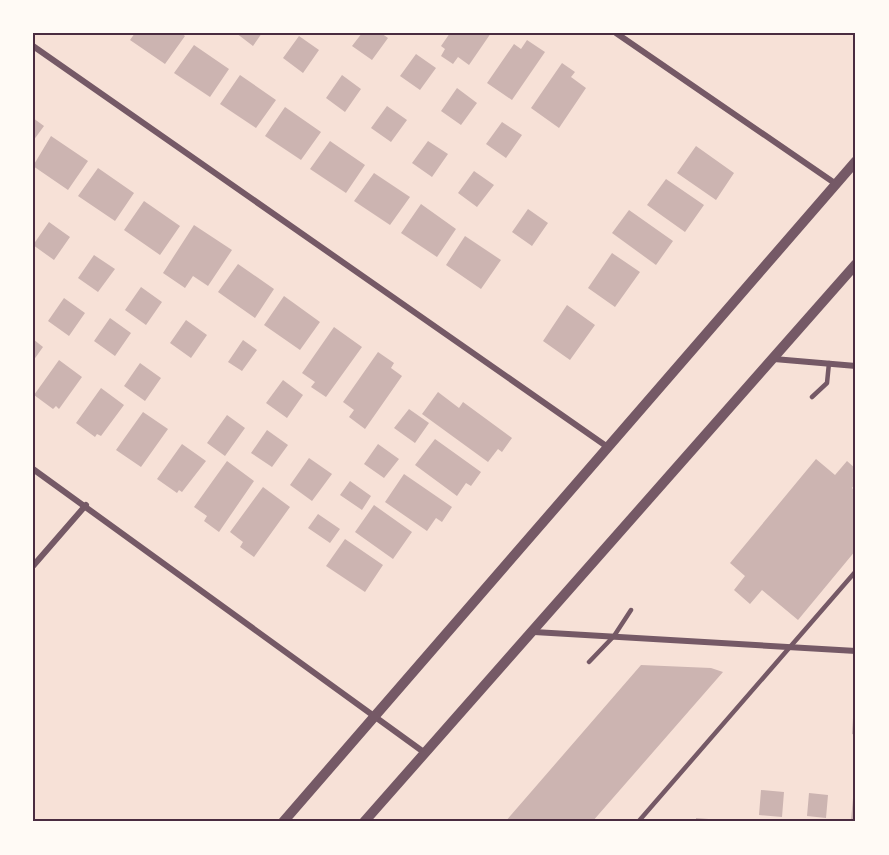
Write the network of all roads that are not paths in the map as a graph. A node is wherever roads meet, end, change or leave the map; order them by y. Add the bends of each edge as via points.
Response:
1 (616, 33) edge
2 (33, 46) edge
3 (856, 161) edge
4 (836, 184) junction
5 (856, 264) edge
6 (774, 359) junction
7 (829, 363) junction
8 (856, 366) edge
9 (812, 397) dead end
10 (609, 448) junction
11 (33, 469) edge
12 (86, 505) junction
13 (33, 566) edge
14 (856, 571) edge
15 (631, 610) dead end
16 (534, 632) junction
17 (615, 636) junction
18 (791, 646) junction
19 (856, 651) edge
20 (589, 662) dead end
21 (376, 716) junction
22 (425, 753) junction
23 (283, 822) edge
24 (364, 822) edge
25 (638, 822) edge

1 - 4 street
2 - 10 street
3 - 4 street
4 - 10 street
5 - 6 street
6 - 7 street
6 - 16 street
7 - 8 street
7 - 9 lane via 827,383
10 - 21 street
11 - 12 street
12 - 13 street
12 - 21 street
14 - 18 lane
15 - 17 lane
16 - 17 street
16 - 22 street
17 - 18 street
17 - 20 lane
18 - 19 street
18 - 25 lane
21 - 22 street
21 - 23 street
22 - 24 street

